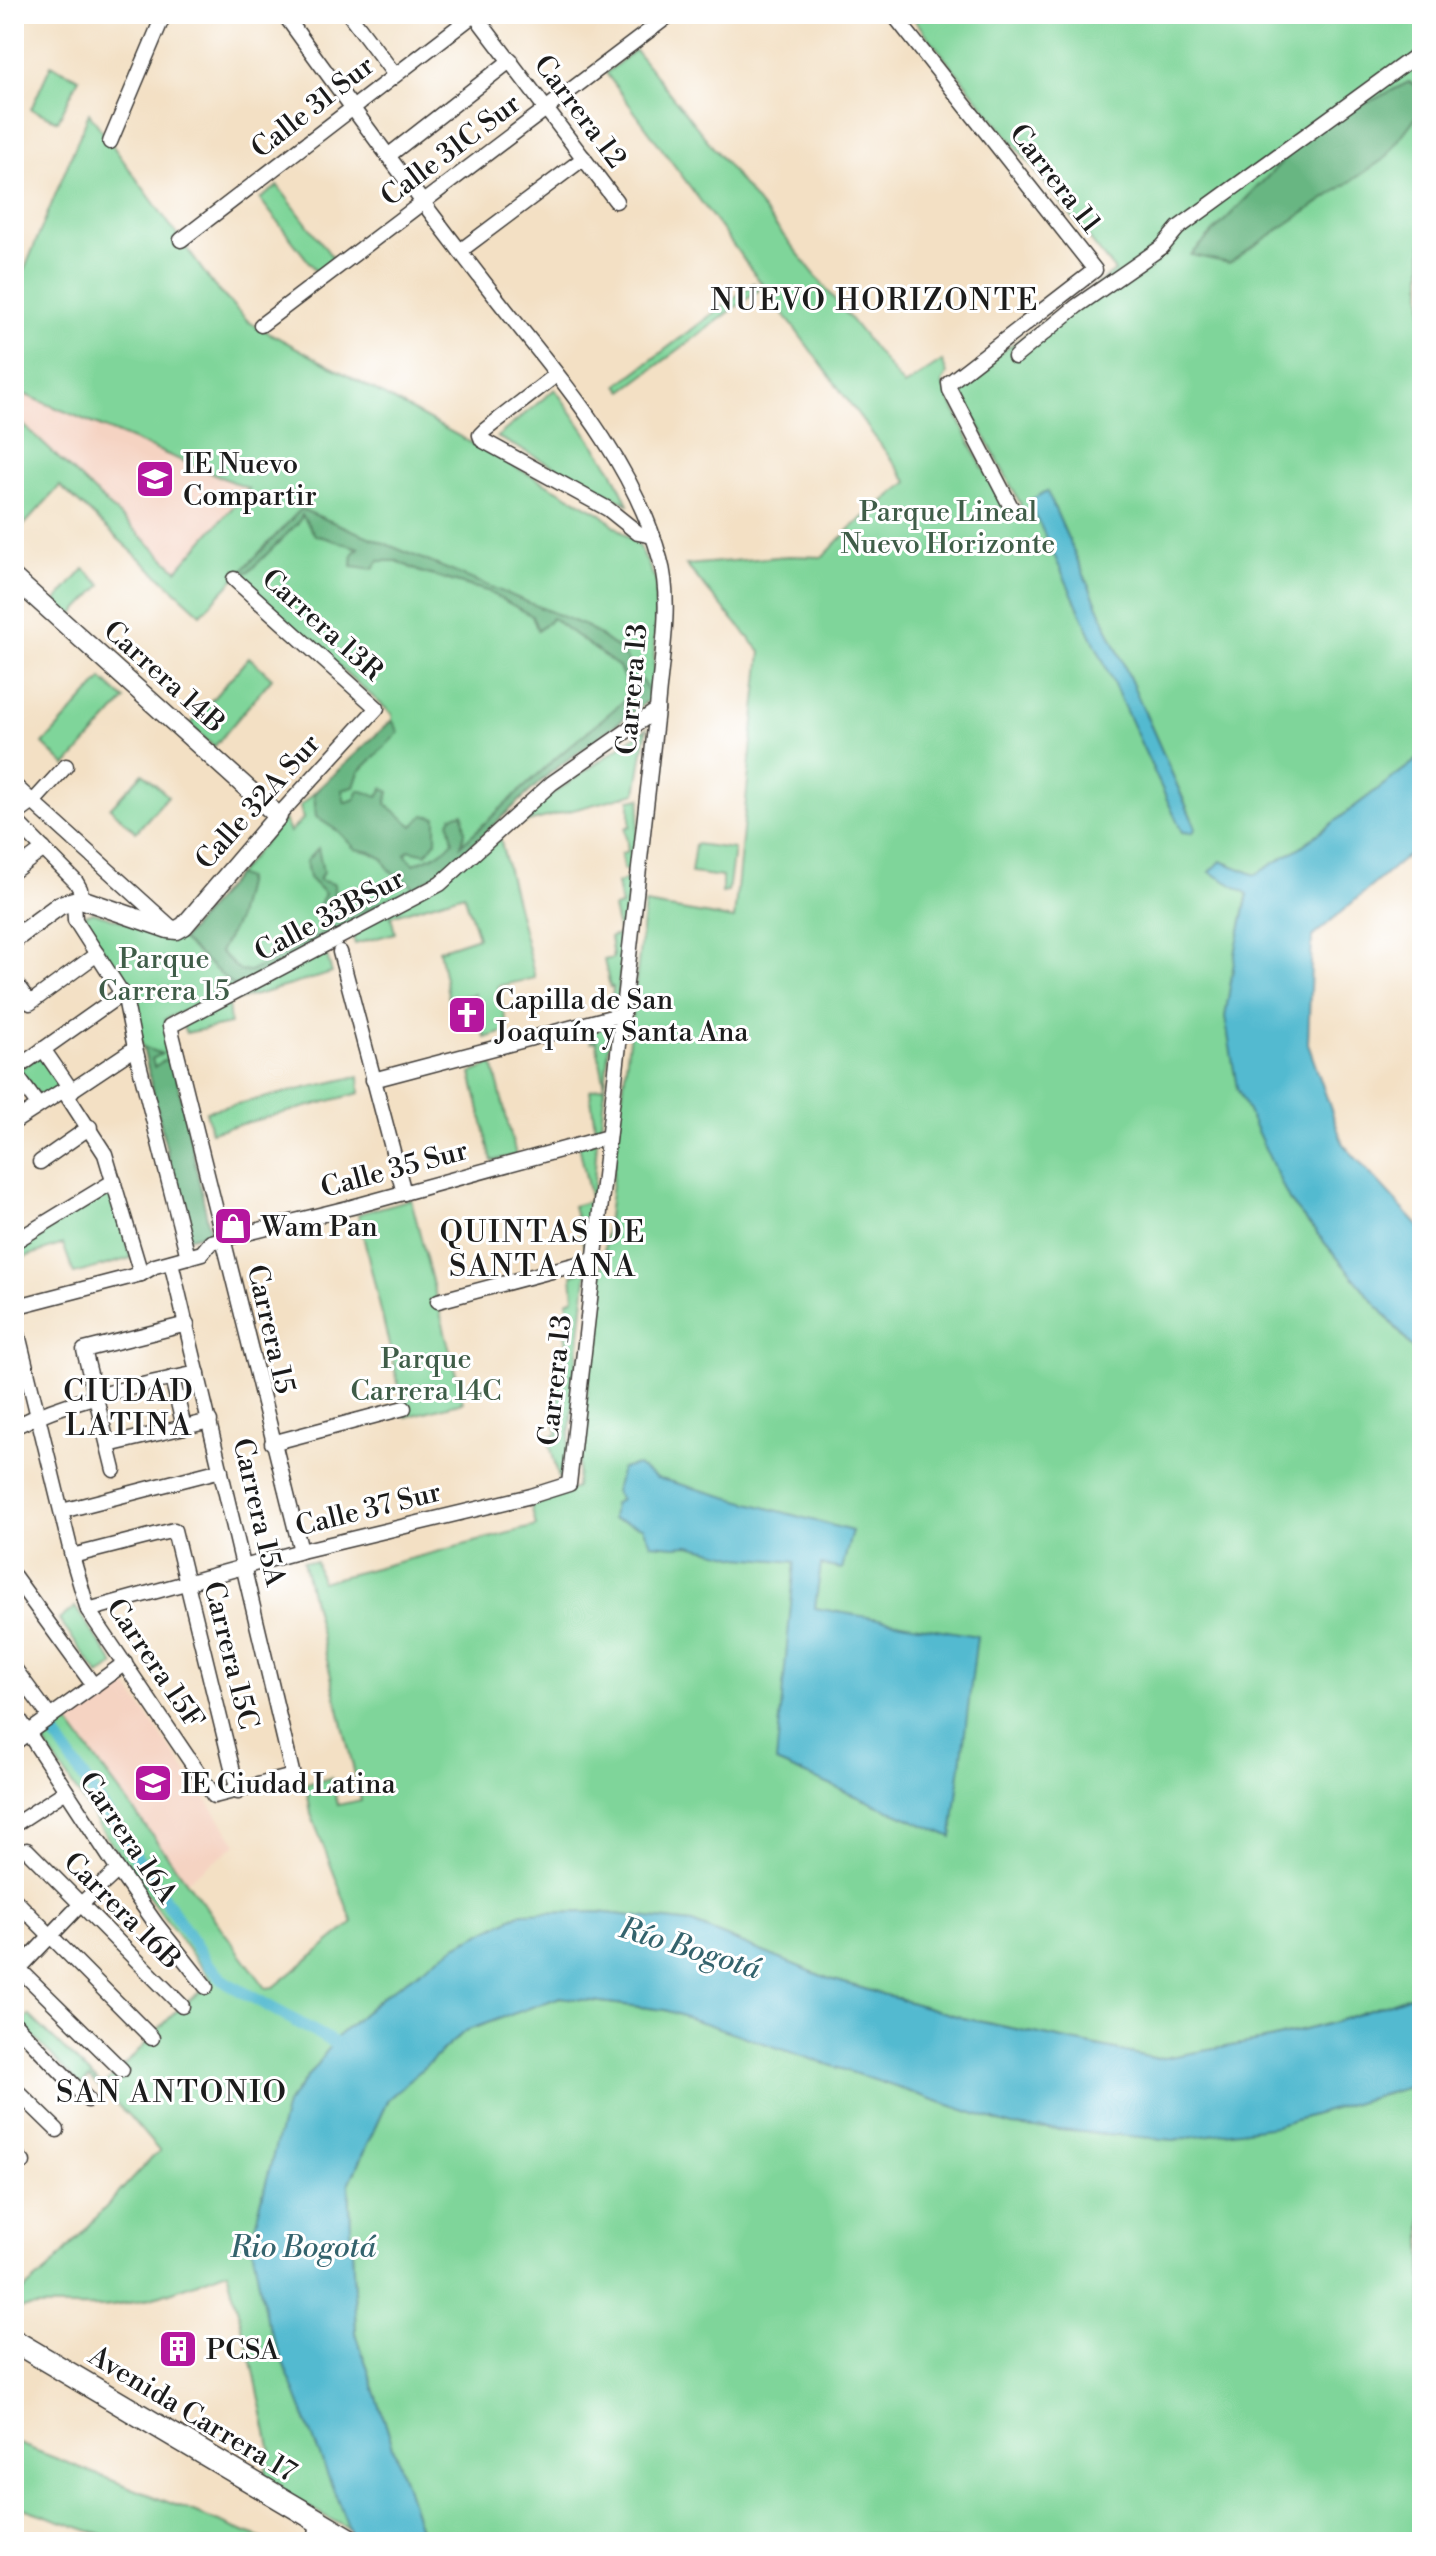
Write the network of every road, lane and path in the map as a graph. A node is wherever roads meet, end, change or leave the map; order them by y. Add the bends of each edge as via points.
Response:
1 (164, 14) edge
2 (284, 14) edge
3 (349, 14) edge
4 (475, 14) edge
5 (671, 14) edge
6 (893, 14) edge
7 (1422, 51) edge
8 (511, 60) junction
9 (395, 75) junction
10 (352, 108) junction
11 (547, 108) junction
12 (110, 142) dead end
13 (388, 156) junction
14 (584, 158) junction
15 (616, 201) dead end
16 (422, 203) junction
17 (181, 240) dead end
18 (460, 251) junction
19 (261, 325) dead end
20 (1015, 357) dead end
21 (556, 375) junction
22 (639, 505) junction
23 (1012, 509) dead end
24 (623, 520) junction
25 (653, 536) junction
26 (14, 578) edge
27 (234, 579) dead end
28 (377, 708) joint
29 (657, 710) junction
30 (66, 766) dead end
31 (14, 785) edge
32 (33, 802) junction
33 (278, 816) junction
34 (14, 818) edge
35 (44, 849) junction
36 (14, 871) edge
37 (78, 900) junction
38 (175, 930) junction
39 (14, 939) edge
40 (340, 952) dead end
41 (97, 954) junction
42 (14, 981) edge
43 (123, 993) junction
44 (623, 1014) junction
45 (170, 1026) joint
46 (135, 1048) junction
47 (43, 1049) junction
48 (14, 1071) edge
49 (373, 1080) junction
50 (69, 1092) junction
51 (38, 1105) junction
52 (14, 1122) edge
53 (90, 1127) junction
54 (608, 1137) junction
55 (40, 1162) dead end
56 (114, 1181) junction
57 (404, 1193) junction
58 (224, 1239) junction
59 (14, 1242) edge
60 (188, 1257) junction
61 (593, 1260) junction
62 (171, 1262) junction
63 (141, 1274) junction
64 (438, 1301) dead end
65 (14, 1307) edge
66 (14, 1318) edge
67 (187, 1324) junction
68 (198, 1373) junction
69 (172, 1378) junction
70 (96, 1397) junction
71 (404, 1408) dead end
72 (39, 1414) junction
73 (210, 1421) junction
74 (14, 1427) edge
75 (184, 1427) junction
76 (272, 1443) junction
77 (108, 1445) junction
78 (114, 1470) dead end
79 (221, 1470) junction
80 (569, 1484) joint
81 (62, 1511) junction
82 (301, 1551) junction
83 (72, 1556) junction
84 (244, 1566) junction
85 (14, 1576) edge
86 (187, 1581) junction
87 (88, 1610) junction
88 (125, 1663) junction
89 (14, 1668) edge
90 (94, 1686) junction
91 (14, 1711) edge
92 (50, 1717) junction
93 (29, 1731) junction
94 (14, 1743) edge
95 (66, 1791) junction
96 (238, 1792) junction
97 (14, 1825) edge
98 (27, 1850) dead end
99 (118, 1870) junction
100 (14, 1899) edge
101 (80, 1905) junction
102 (50, 1938) junction
103 (16, 1969) edge
104 (206, 1987) dead end
105 (182, 2006) dead end
106 (14, 2023) edge
107 (152, 2038) dead end
108 (122, 2070) dead end
109 (14, 2088) edge
110 (88, 2100) dead end
111 (57, 2130) dead end
112 (14, 2341) edge
113 (316, 2531) edge
114 (348, 2538) edge

1 - 12 street
2 - 10 street, Carrera 13
3 - 9 street
4 - 8 street, Carrera 12
4 - 9 street, Calle 31 Sur
5 - 11 street, Calle 31C Sur
6 - 23 street, Carrera 11 via 1095,270 949,383
7 - 20 street via 1178,228 1162,247
8 - 11 street, Carrera 12
8 - 13 street
9 - 10 street, Calle 31 Sur
10 - 13 street, Carrera 13
10 - 17 street, Calle 31 Sur
11 - 14 street, Carrera 12
11 - 16 street, Calle 31C Sur
13 - 16 street, Carrera 13
14 - 15 street, Carrera 12
14 - 18 street
16 - 18 street, Carrera 13
16 - 19 street, Calle 31C Sur
18 - 21 street, Carrera 13
21 - 22 street, Carrera 13 via 622,467
21 - 24 street via 480,435
22 - 24 street
22 - 25 street, Carrera 13
24 - 25 street via 638,533
25 - 29 street, Carrera 13 via 666,598
26 - 33 street, Carrera 14B
27 - 28 street, Carrera 13R
28 - 33 street, Calle 32A Sur
29 - 44 street, Carrera 13
29 - 45 street, Calle 33BSur via 552,783 440,884
30 - 32 street
31 - 32 street
32 - 34 street
32 - 38 street
33 - 38 street, Calle 32A Sur
34 - 35 street
35 - 36 street
35 - 37 street via 76,882
37 - 38 street
37 - 39 street via 52,911
37 - 41 street via 75,920
40 - 49 street
41 - 42 street via 30,1003
41 - 43 street
43 - 46 street
43 - 47 street
44 - 49 street
44 - 54 street, Carrera 13
45 - 58 street, Carrera 15
46 - 50 street
46 - 60 street
47 - 48 street
47 - 50 street
48 - 51 street
49 - 57 street
50 - 51 street
50 - 53 street
51 - 52 street
53 - 55 street
53 - 56 street
54 - 57 street, Calle 35 Sur
54 - 61 street, Carrera 13
56 - 59 street
56 - 63 street
57 - 58 street, Calle 35 Sur
58 - 60 street, Calle 35 Sur
58 - 76 street, Carrera 15
60 - 62 street, Calle 35 Sur
61 - 64 street
61 - 80 street, Carrera 13
62 - 63 street, Calle 35 Sur
62 - 67 street, Carrera 15A
63 - 65 street, Calle 35 Sur
66 - 72 street, Carrera 15F
67 - 68 street, Carrera 15A
67 - 70 street via 84,1350
68 - 69 street
68 - 73 street, Carrera 15A
69 - 70 street
69 - 75 street
70 - 72 street
70 - 77 street
71 - 76 street
72 - 74 street
72 - 81 street, Carrera 15F
73 - 75 street
73 - 79 street, Carrera 15A
75 - 77 street
76 - 82 street, Carrera 15
77 - 78 street
79 - 81 street
79 - 84 street, Carrera 15A
80 - 82 street, Calle 37 Sur
81 - 83 street, Carrera 15F
82 - 84 street, Calle 37 Sur
83 - 86 street, Carrera 15C via 174,1530
83 - 87 street, Carrera 15F
84 - 86 street, Calle 37 Sur
84 - 96 street, Carrera 15A via 293,1776
85 - 90 street
86 - 87 street, Calle 37 Sur
86 - 96 street, Carrera 15C
87 - 88 street, Carrera 15F
88 - 90 street
88 - 96 street, Carrera 15F via 214,1796
89 - 92 street
90 - 92 street
91 - 93 street, Carrera 16A
92 - 93 street
93 - 94 street
93 - 95 street, Carrera 16A
95 - 97 street
95 - 99 street, Carrera 16A
98 - 101 street, Carrera 16B
99 - 101 street
99 - 104 street, Carrera 16A
100 - 102 street
101 - 102 street
101 - 105 street, Carrera 16B
102 - 103 street
102 - 107 street
103 - 108 street
106 - 110 street
109 - 111 street
112 - 113 main road, Avenida Carrera 17
113 - 114 main road, Avenida Carrera 17

